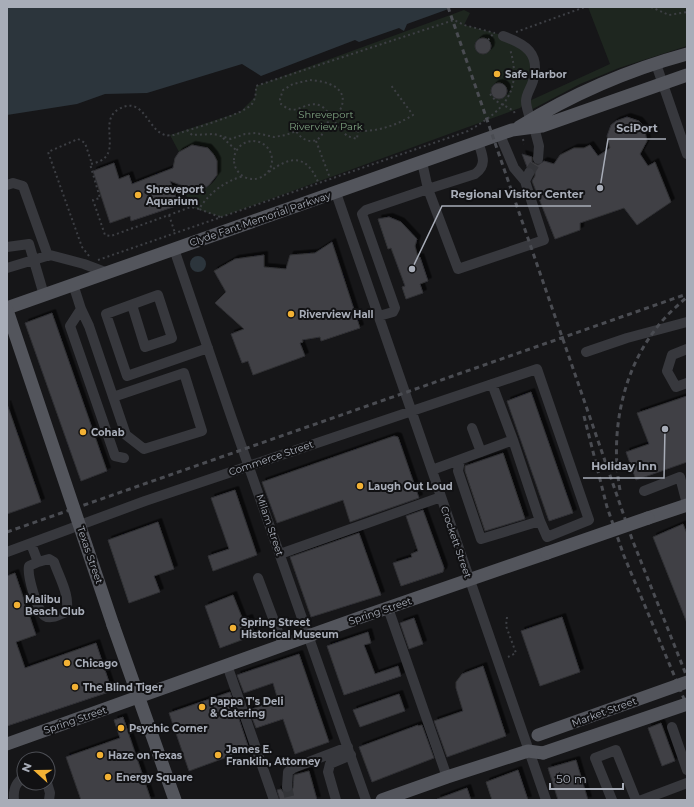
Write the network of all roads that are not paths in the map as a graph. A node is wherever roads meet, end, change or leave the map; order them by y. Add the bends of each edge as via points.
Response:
1 (499, 35) road end
2 (687, 54) edge
3 (656, 64) junction
4 (687, 75) edge
5 (662, 82) junction
6 (532, 123) junction
7 (513, 130) junction
8 (478, 142) junction
9 (687, 154) edge
10 (538, 159) tunnel mouth
11 (422, 162) junction
12 (7, 185) edge
13 (428, 189) junction
14 (336, 193) junction
15 (7, 247) edge
16 (174, 249) junction
17 (48, 256) junction
18 (33, 259) junction
19 (7, 268) edge
20 (105, 272) junction
21 (73, 284) junction
22 (44, 295) junction
23 (132, 305) junction
24 (7, 309) edge
25 (81, 309) junction
26 (379, 316) junction
27 (687, 322) edge
28 (208, 348) junction
29 (687, 350) edge
30 (586, 352) dead end
31 (687, 383) edge
32 (492, 384) junction
33 (113, 397) junction
34 (412, 411) junction
35 (472, 428) dead end
36 (512, 440) junction
37 (481, 452) junction
38 (124, 458) dead end
39 (460, 460) junction
40 (249, 466) junction
41 (432, 470) junction
42 (684, 476) edge
43 (644, 491) dead end
44 (441, 497) junction
45 (687, 504) edge
46 (540, 521) junction
47 (31, 544) junction
48 (7, 552) edge
49 (280, 554) junction
50 (38, 562) junction
51 (258, 578) dead end
52 (469, 580) junction
53 (388, 608) junction
54 (309, 636) junction
55 (283, 645) junction
56 (227, 666) junction
57 (687, 682) edge
58 (139, 697) junction
59 (687, 704) edge
60 (672, 727) dead end
61 (7, 744) edge
62 (349, 751) junction
63 (528, 751) junction
64 (687, 770) edge
65 (447, 777) junction
66 (687, 783) edge
67 (16, 784) edge
68 (287, 787) tunnel mouth
69 (14, 800) edge
70 (175, 800) edge
71 (274, 800) edge
72 (336, 800) edge
73 (366, 800) edge
74 (382, 800) edge
75 (546, 800) edge
76 (612, 800) edge
77 (636, 800) edge
78 (642, 800) edge

1 - 6 street via 528,48 532,56 535,71 526,102
2 - 3 main road, Clyde Fant Memorial Parkway
3 - 5 street
3 - 6 main road, Clyde Fant Memorial Parkway via 607,81
4 - 5 main road, Clyde Fant Memorial Parkway
5 - 6 main road, Clyde Fant Memorial Parkway via 542,126
5 - 9 street
6 - 7 main road, Clyde Fant Memorial Parkway
6 - 10 street via 539,146
7 - 8 main road, Clyde Fant Memorial Parkway
7 - 13 street via 514,168 527,177 544,240 458,269
8 - 11 main road, Clyde Fant Memorial Parkway
8 - 13 street via 484,158 480,171
11 - 13 street
11 - 14 main road, Clyde Fant Memorial Parkway
12 - 17 street via 13,182 24,186
13 - 26 street via 366,210 362,214 395,308 394,312
14 - 16 main road, Clyde Fant Memorial Parkway
14 - 26 street, Crockett Street
15 - 18 street via 29,244
16 - 20 main road, Clyde Fant Memorial Parkway
16 - 28 street, Milam Street
17 - 18 street
17 - 20 street via 65,258
18 - 19 street
18 - 22 street
20 - 21 main road, Clyde Fant Memorial Parkway
21 - 22 main road, Clyde Fant Memorial Parkway
21 - 25 street
22 - 24 main road, Clyde Fant Memorial Parkway
23 - 23 street via 158,295 172,338 145,347
23 - 28 street via 106,314 127,376
24 - 58 main road, Texas Street, bridge
25 - 33 street
25 - 38 street via 70,326 115,456
26 - 34 street, Crockett Street
27 - 30 street
28 - 40 street, Milam Street
29 - 31 street via 672,355 667,371 676,387
32 - 34 street, Commerce Street
32 - 36 street
32 - 46 street, Commerce Street via 537,369 589,520 547,537
33 - 33 street via 126,435 144,449 202,431 184,373
34 - 40 street, Commerce Street
34 - 41 street, Crockett Street
35 - 37 street
36 - 37 street
36 - 46 street
37 - 39 street
39 - 41 street
39 - 46 street via 458,471 481,539
40 - 47 street, Commerce Street
40 - 49 street, Milam Street
41 - 44 street, Crockett Street
42 - 43 street
42 - 45 street
44 - 49 street
44 - 52 street, Crockett Street
45 - 52 main road, Spring Street, bridge
47 - 48 street, Commerce Street
47 - 50 street
49 - 54 street, Milam Street
50 - 50 street via 29,566 28,573 40,609 45,616 51,618 66,612 67,598 54,562 50,559
51 - 55 street
52 - 53 main road, Spring Street
52 - 63 street, Crockett Street
53 - 54 main road, Spring Street
53 - 65 street
54 - 55 main road, Spring Street
54 - 62 street, Milam Street
55 - 56 main road, Spring Street
56 - 58 main road, Spring Street
56 - 71 street
57 - 63 main road, Market Street, bridge via 538,735
58 - 61 main road, Spring Street
58 - 70 main road, Texas Street
59 - 63 main road, Market Street, bridge via 543,753
60 - 64 street
62 - 68 street via 293,768 288,772
62 - 72 street via 330,764 328,772
62 - 73 street, Milam Street
63 - 65 main road, Market Street
63 - 75 street, Crockett Street
65 - 74 main road, Market Street
66 - 78 street
67 - 69 street
76 - 77 street via 596,758 616,750

